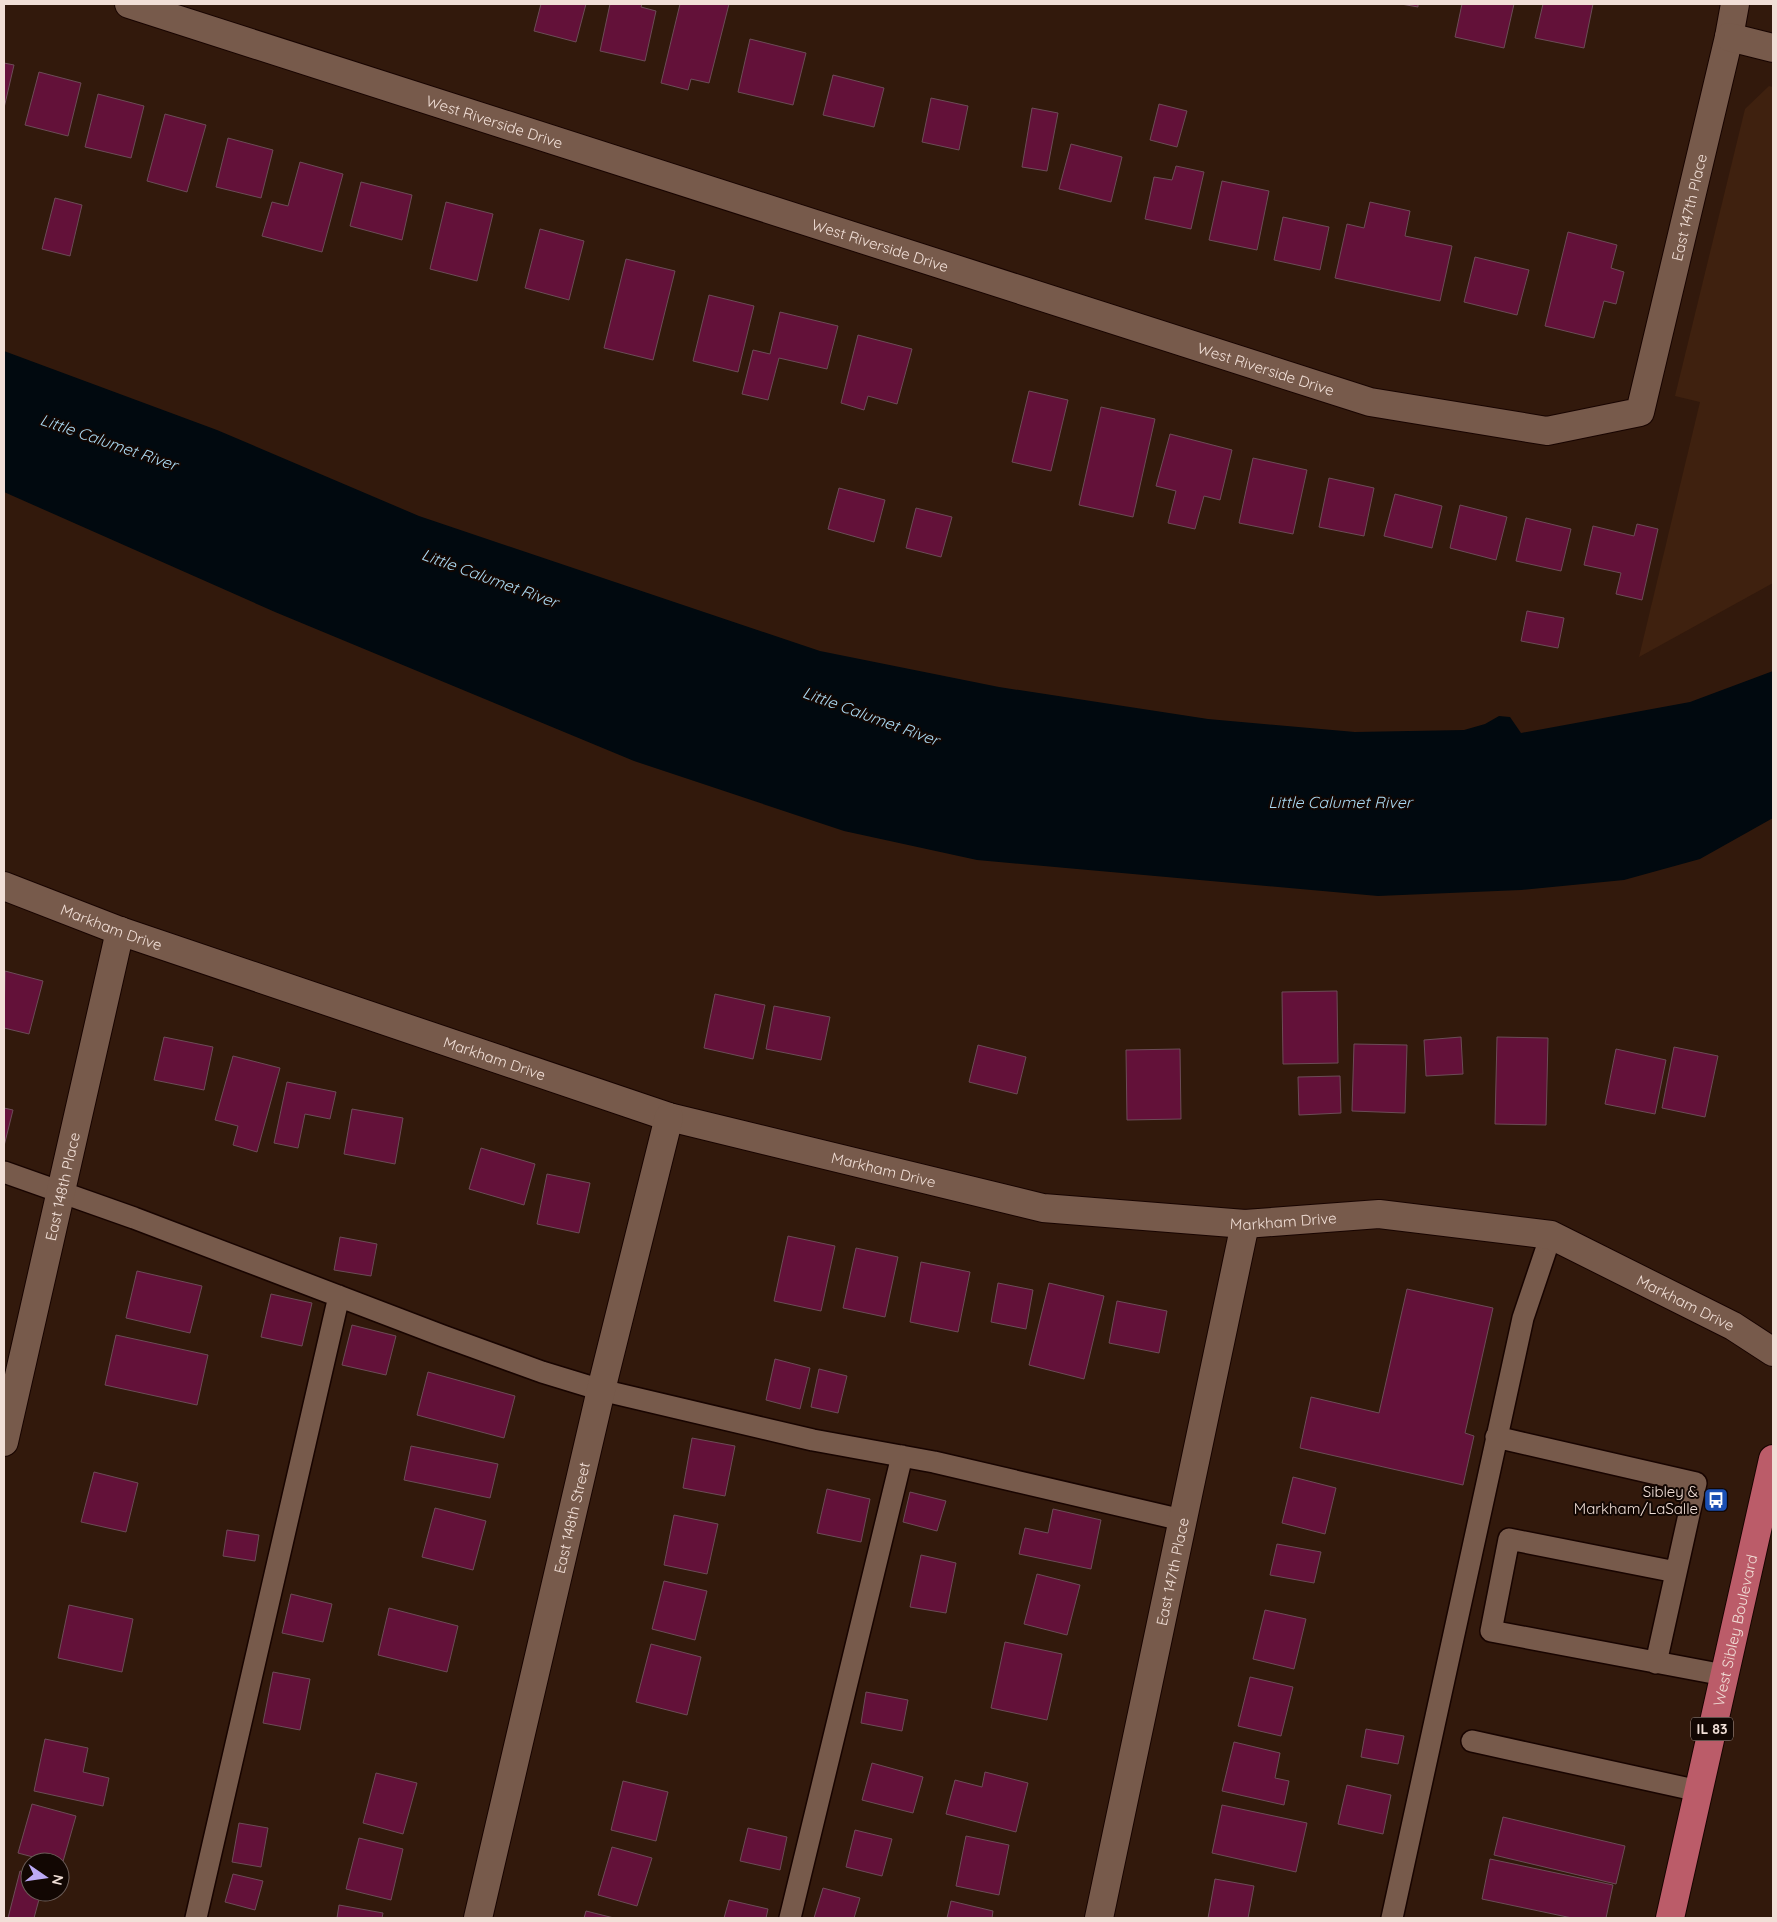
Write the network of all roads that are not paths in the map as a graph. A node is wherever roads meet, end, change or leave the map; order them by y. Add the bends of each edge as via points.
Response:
1 (129, 4) edge
2 (1735, 4) edge
3 (1729, 37) junction
4 (1773, 48) edge
5 (1640, 412) joint
6 (4, 886) edge
7 (120, 931) junction
8 (670, 1117) junction
9 (4, 1172) edge
10 (61, 1192) junction
11 (1245, 1224) junction
12 (1551, 1235) junction
13 (339, 1296) junction
14 (1773, 1352) edge
15 (601, 1390) junction
16 (1496, 1437) junction
17 (4, 1442) edge
18 (902, 1456) junction
19 (1773, 1459) edge
20 (1182, 1520) junction
21 (1676, 1572) junction
22 (1656, 1663) junction
23 (1724, 1675) junction
24 (1472, 1742) dead end
25 (1698, 1791) junction
26 (196, 1918) edge
27 (478, 1918) edge
28 (790, 1918) edge
29 (1099, 1918) edge
30 (1392, 1918) edge
31 (1670, 1918) edge

1 - 5 street, West Riverside Drive via 1370,402 1546,431
2 - 3 street, East 147th Place
3 - 4 street
3 - 5 street, East 147th Place
6 - 7 street, Markham Drive
7 - 8 street, Markham Drive
7 - 10 street, East 148th Place
8 - 11 street, Markham Drive via 1043,1208
8 - 15 street, East 148th Street
9 - 10 lane
10 - 13 lane
10 - 17 street, East 148th Place
11 - 12 street, Markham Drive via 1379,1214
11 - 20 street, East 147th Place
12 - 14 street, Markham Drive via 1732,1326
12 - 16 lane via 1523,1318
13 - 15 lane via 542,1372
13 - 26 lane
15 - 18 lane via 813,1440
15 - 27 street, East 148th Street
16 - 21 lane via 1696,1484
16 - 30 lane
18 - 20 lane
18 - 28 lane
19 - 23 main road, West Sibley Boulevard / IL 83
20 - 29 street, East 147th Place
21 - 22 lane
21 - 22 lane via 1509,1539 1491,1631
22 - 23 lane
23 - 25 main road, West Sibley Boulevard / IL 83
24 - 25 lane
25 - 31 main road, West Sibley Boulevard / IL 83

